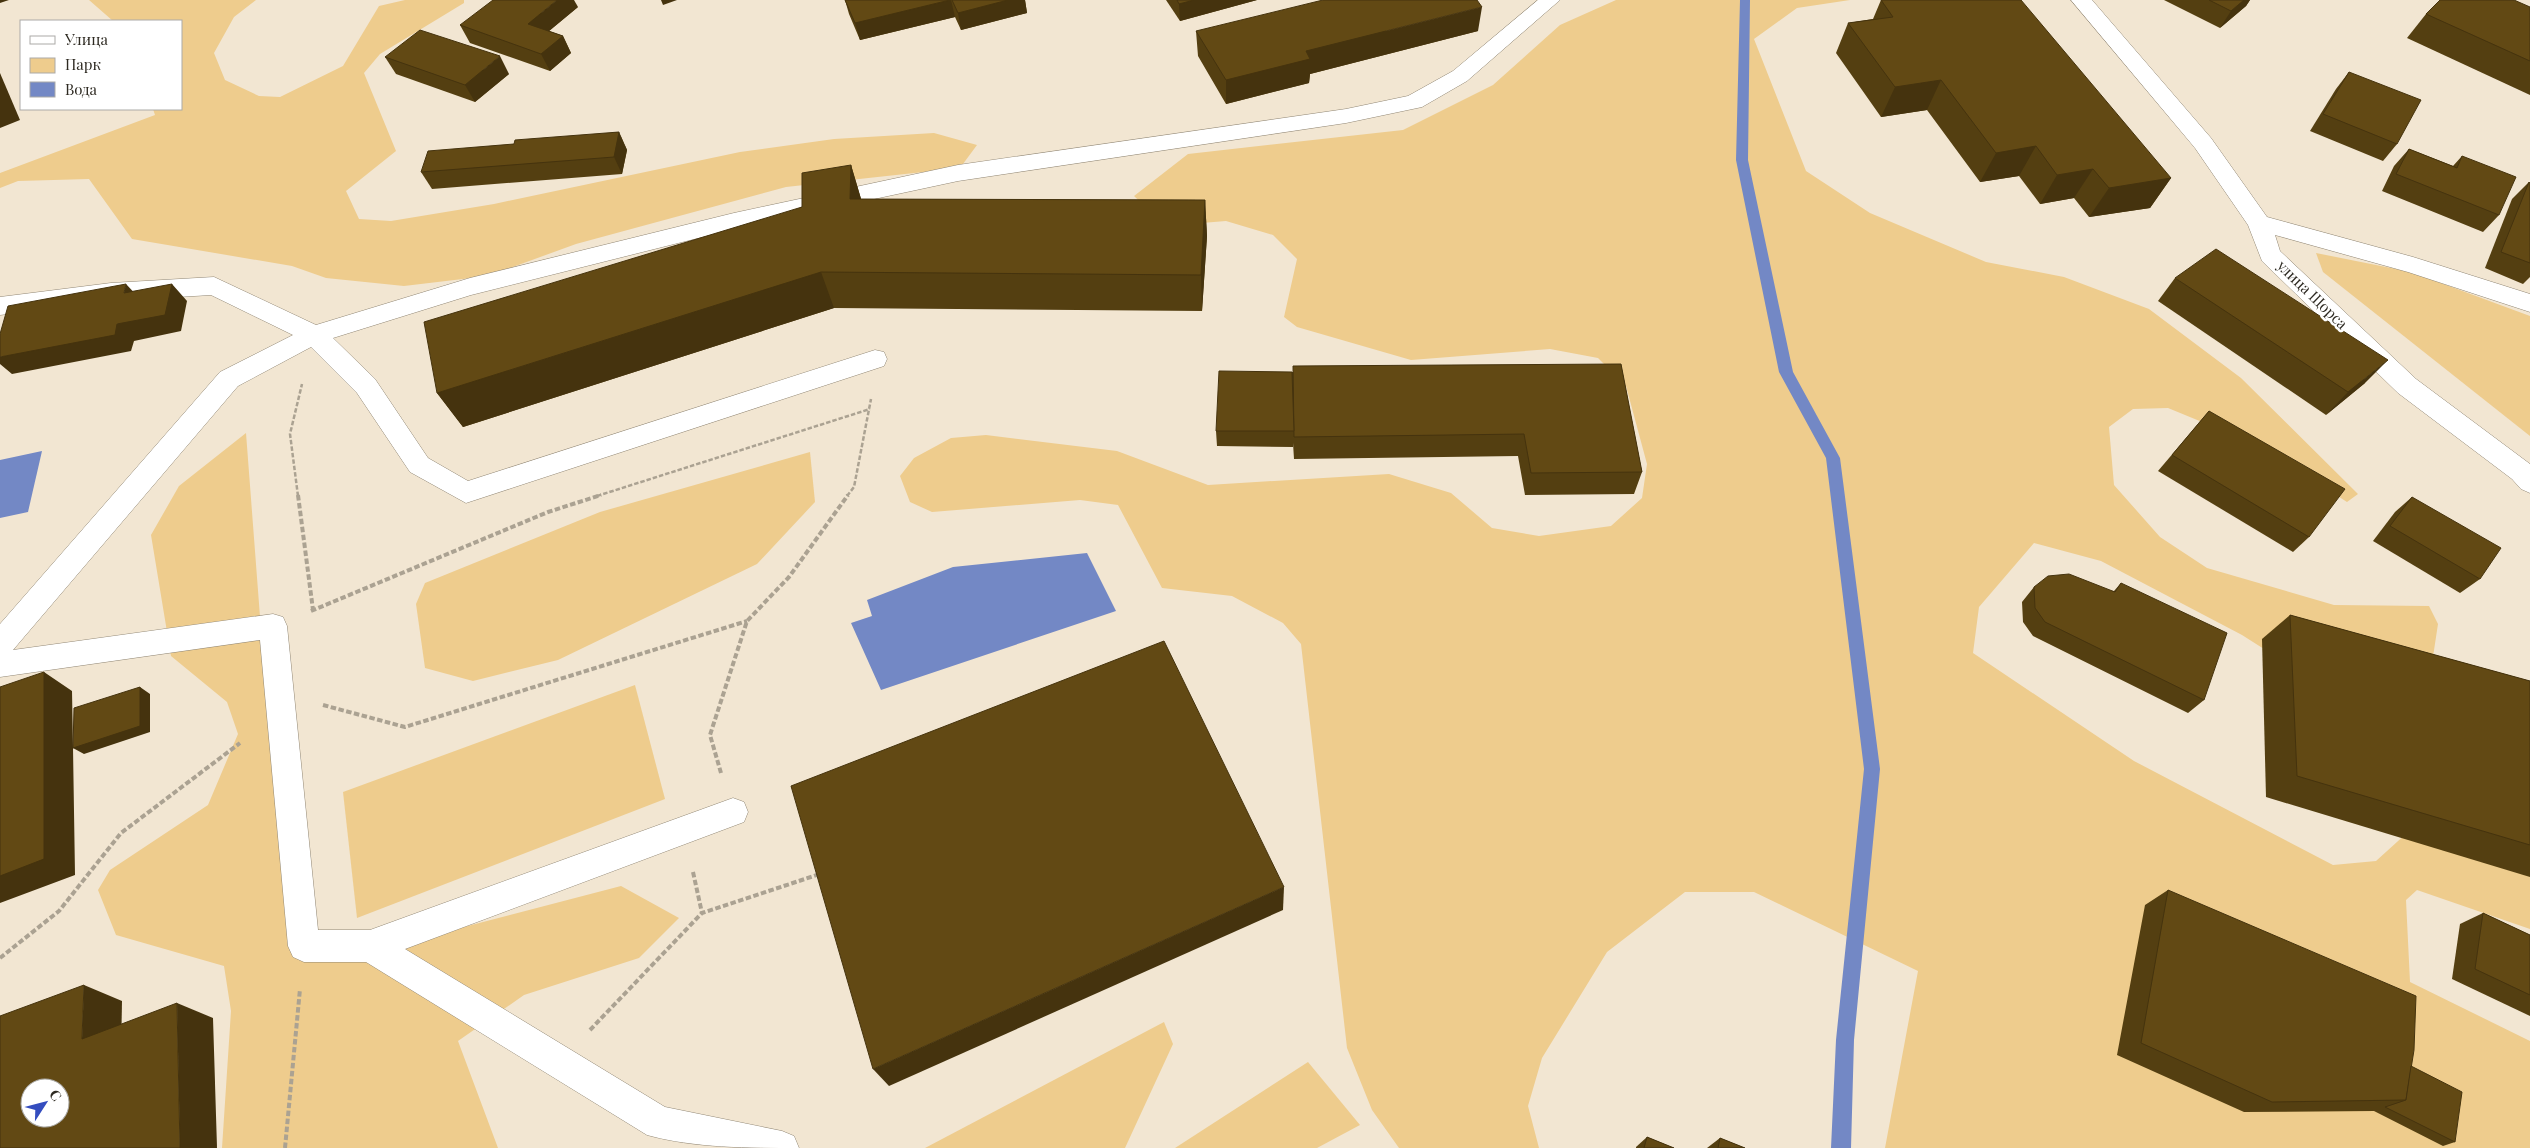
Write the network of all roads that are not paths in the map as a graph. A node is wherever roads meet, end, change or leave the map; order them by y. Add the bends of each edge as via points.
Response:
1 (1550, 0) edge
2 (2081, 0) edge
3 (2259, 223) junction
4 (2530, 303) edge
5 (0, 306) edge
6 (314, 335) junction
7 (876, 359) road end
8 (2530, 482) edge
9 (0, 644) edge
10 (0, 664) edge
11 (733, 812) road end
12 (370, 946) junction
13 (782, 1148) edge

1 - 6 street via 1460,76 1414,102 1336,117 958,173 734,221 479,284
2 - 3 street, улица Щорса via 2203,143
3 - 4 street via 2413,265
3 - 8 street, улица Щорса via 2270,255 2406,386
5 - 6 street via 110,292 214,286
6 - 7 street via 366,386 419,465 466,492
6 - 9 street via 229,379
10 - 12 street via 273,626 304,946
11 - 12 street
12 - 13 street via 659,1123

